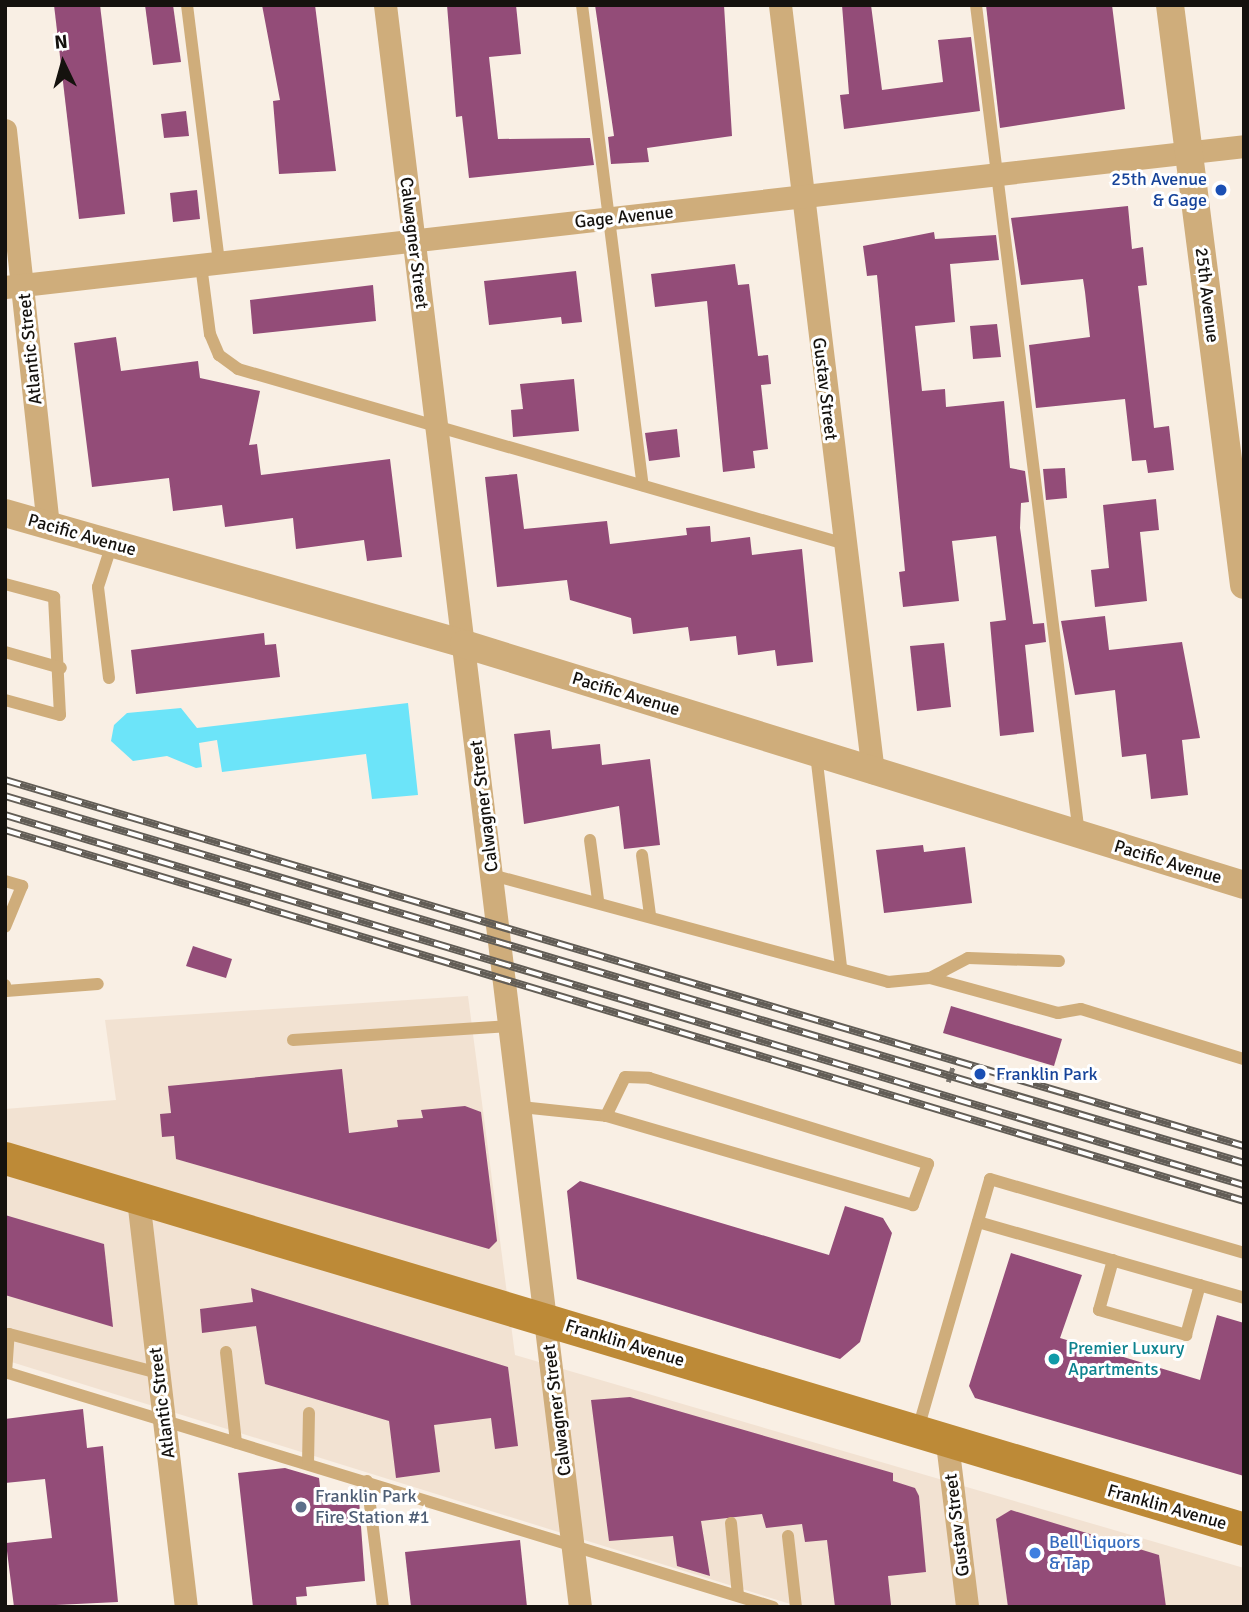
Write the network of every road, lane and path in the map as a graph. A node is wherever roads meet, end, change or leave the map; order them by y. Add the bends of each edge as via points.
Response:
1 (187, 5) edge
2 (385, 5) edge
3 (582, 5) edge
4 (780, 5) edge
5 (976, 5) edge
6 (1170, 5) edge
7 (5, 130) edge
8 (1244, 146) edge
9 (1189, 153) junction
10 (997, 175) junction
11 (802, 197) junction
12 (609, 219) junction
13 (414, 241) junction
14 (210, 264) junction
15 (14, 286) edge
16 (438, 426) junction
17 (643, 485) junction
18 (5, 513) edge
19 (48, 526) junction
20 (112, 544) junction
21 (845, 544) junction
22 (5, 584) edge
23 (1244, 585) edge
24 (464, 644) junction
25 (5, 652) edge
26 (61, 668) junction
27 (109, 678) dead end
28 (5, 700) edge
29 (816, 754) junction
30 (873, 772) junction
31 (1079, 835) junction
32 (590, 840) dead end
33 (642, 855) dead end
34 (492, 875) junction
35 (5, 881) edge
36 (1244, 885) edge
37 (598, 900) junction
38 (650, 915) junction
39 (5, 927) edge
40 (1059, 961) dead end
41 (841, 968) junction
42 (930, 978) junction
43 (98, 984) dead end
44 (5, 985) edge
45 (511, 1026) junction
46 (293, 1040) dead end
47 (957, 1055) dead end
48 (1244, 1059) edge
49 (948, 1082) dead end
50 (521, 1107) junction
51 (606, 1116) junction
52 (5, 1158) edge
53 (138, 1199) junction
54 (978, 1222) junction
55 (1244, 1253) edge
56 (1113, 1260) junction
57 (1200, 1285) junction
58 (1244, 1298) edge
59 (546, 1318) junction
60 (226, 1352) dead end
61 (5, 1373) edge
62 (159, 1373) junction
63 (309, 1413) dead end
64 (164, 1421) junction
65 (916, 1434) junction
66 (236, 1442) junction
67 (947, 1443) junction
68 (308, 1464) junction
69 (367, 1481) junction
70 (731, 1523) dead end
71 (1244, 1529) edge
72 (788, 1536) dead end
73 (572, 1541) junction
74 (738, 1595) junction
75 (186, 1607) edge
76 (383, 1607) edge
77 (580, 1607) edge
78 (773, 1607) edge
79 (796, 1607) edge
80 (967, 1607) edge

1 - 14 lane
2 - 13 street, Calwagner Street
3 - 12 lane
4 - 11 street, Gustav Street
5 - 10 lane
6 - 9 street, 25th Avenue
7 - 15 street, Atlantic Street
8 - 9 street, Gage Avenue
9 - 10 street, Gage Avenue
9 - 23 street, 25th Avenue
10 - 11 street, Gage Avenue
10 - 31 lane
11 - 12 street, Gage Avenue
11 - 21 street, Gustav Street
12 - 13 street, Gage Avenue
12 - 17 lane
13 - 14 street, Gage Avenue
13 - 16 street, Calwagner Street
14 - 15 street, Gage Avenue
14 - 16 lane via 210,334 219,355 237,369
15 - 19 street, Atlantic Street
16 - 17 lane
16 - 24 street, Calwagner Street
17 - 21 lane
18 - 19 street, Pacific Avenue
19 - 20 street, Pacific Avenue
20 - 24 street, Pacific Avenue
20 - 27 lane via 98,587
21 - 30 street, Gustav Street
22 - 26 lane via 54,597
24 - 29 street, Pacific Avenue
24 - 34 street, Calwagner Street
25 - 26 lane
26 - 28 lane via 60,715
29 - 30 street, Pacific Avenue
29 - 41 lane
30 - 31 street, Pacific Avenue
31 - 36 street, Pacific Avenue
32 - 37 lane
33 - 38 lane
34 - 37 lane
34 - 45 street, Calwagner Street
35 - 39 lane via 22,886
37 - 38 lane
38 - 41 lane
40 - 42 lane via 968,958
41 - 42 lane via 888,982
42 - 48 lane via 1058,1013 1081,1009
43 - 44 lane via 6,991
45 - 46 lane
45 - 50 street, Calwagner Street
47 - 49 path
50 - 51 lane
50 - 59 street, Calwagner Street
51 - 51 lane via 913,1205 928,1164 649,1079 625,1077
52 - 53 main road, Franklin Avenue
53 - 59 main road, Franklin Avenue
53 - 62 street, Atlantic Street
54 - 55 lane via 990,1179
54 - 56 lane
54 - 65 lane
56 - 57 lane
56 - 57 lane via 1098,1310 1186,1335
57 - 58 lane
59 - 65 main road, Franklin Avenue
59 - 73 street, Calwagner Street
60 - 66 lane
61 - 62 lane via 9,1334
61 - 64 lane
62 - 64 street, Atlantic Street
63 - 68 lane
64 - 66 lane
64 - 75 street, Atlantic Street
65 - 67 main road, Franklin Avenue
66 - 68 lane
67 - 71 main road, Franklin Avenue
67 - 80 street, Gustav Street
68 - 69 lane
69 - 73 lane
69 - 76 lane
70 - 74 lane
72 - 79 lane
73 - 74 lane
73 - 77 street, Calwagner Street
74 - 78 lane

